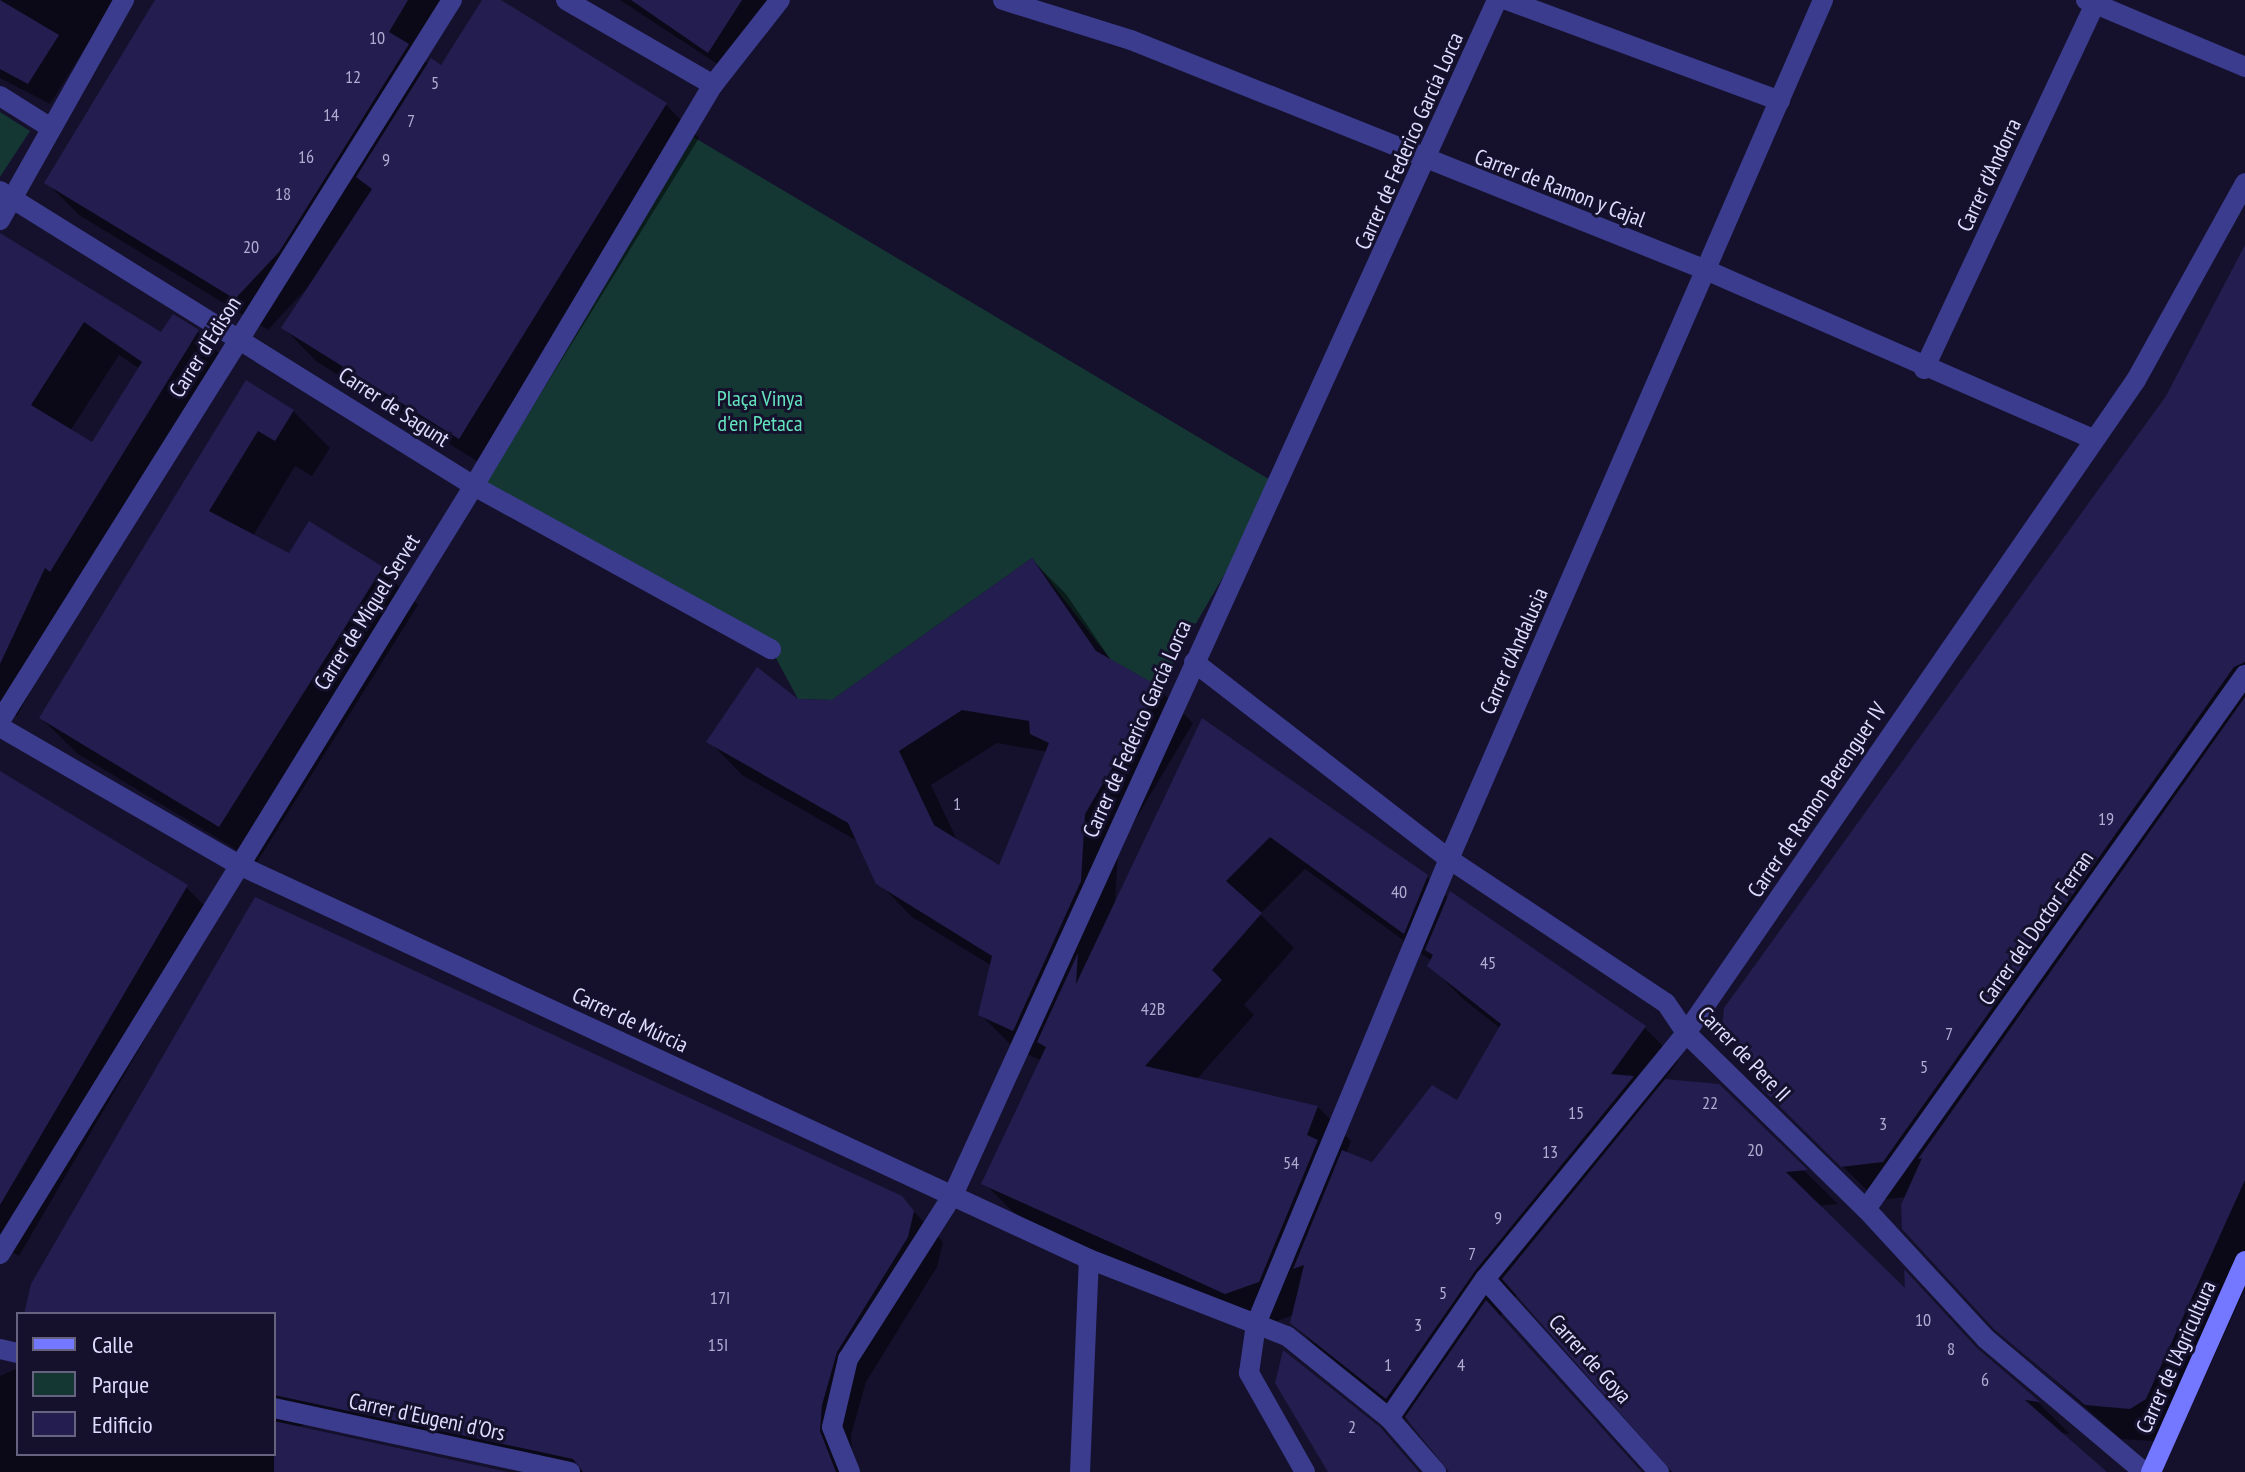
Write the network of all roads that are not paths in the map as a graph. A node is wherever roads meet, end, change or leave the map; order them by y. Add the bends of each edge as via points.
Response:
1 (124, 0) edge
2 (452, 0) edge
3 (566, 0) edge
4 (780, 0) edge
5 (1003, 0) edge
6 (1497, 0) edge
7 (1507, 0) edge
8 (1823, 0) edge
9 (2093, 1) edge
10 (2245, 67) edge
11 (713, 85) junction
12 (0, 96) edge
13 (1780, 101) junction
14 (51, 128) junction
15 (1428, 162) junction
16 (2245, 183) edge
17 (7, 195) edge
18 (0, 220) edge
19 (1706, 270) junction
20 (240, 337) junction
21 (1924, 369) junction
22 (2093, 439) junction
23 (474, 486) junction
24 (771, 649) dead end
25 (1194, 662) junction
26 (2245, 675) edge
27 (0, 724) edge
28 (1449, 859) junction
29 (239, 865) junction
30 (1686, 1033) junction
31 (953, 1195) junction
32 (1866, 1209) junction
33 (0, 1254) edge
34 (1089, 1259) junction
35 (2245, 1261) edge
36 (1485, 1279) junction
37 (1256, 1324) junction
38 (276, 1408) edge
39 (1389, 1418) junction
40 (570, 1472) edge
41 (850, 1472) edge
42 (1080, 1472) edge
43 (1305, 1472) edge
44 (1436, 1472) edge
45 (1659, 1472) edge
46 (2144, 1472) edge
47 (2151, 1472) edge

1 - 14 street
2 - 20 street, Carrer d'Edison
3 - 11 street
4 - 11 street, Carrer de Miquel Servet
5 - 15 street, Carrer de Ramon y Cajal via 1131,40
6 - 15 street, Carrer de Federico García Lorca
7 - 13 street
8 - 13 street, Carrer d'Andalusia
9 - 10 street
9 - 21 street, Carrer d'Andorra
11 - 23 street, Carrer de Miquel Servet
12 - 14 street
13 - 19 street, Carrer d'Andalusia
14 - 17 street
15 - 19 street, Carrer de Ramon y Cajal
15 - 25 street, Carrer de Federico García Lorca
16 - 22 street, Carrer de Ramon Berenguer IV via 2136,380
17 - 18 street
17 - 20 street, Carrer de Sagunt
19 - 21 street, Carrer de Ramon y Cajal
19 - 28 street, Carrer d'Andalusia
20 - 23 street, Carrer de Sagunt
20 - 27 street, Carrer d'Edison
21 - 22 street, Carrer de Ramon y Cajal
22 - 30 street, Carrer de Ramon Berenguer IV
23 - 24 street, Carrer de Sagunt
23 - 29 street, Carrer de Miquel Servet
25 - 28 street, Carrer de Pere II
25 - 31 street, Carrer de Federico García Lorca
26 - 32 street, Carrer del Doctor Ferran
27 - 29 street, Carrer de Múrcia
28 - 30 street, Carrer de Pere II via 1666,1003
28 - 37 street, Carrer d'Andalusia
29 - 31 street, Carrer de Múrcia
29 - 33 street, Carrer de Miquel Servet
30 - 32 street, Carrer de Pere II
30 - 36 street, Carrer de Ramon Berenguer IV
31 - 34 street, Carrer de Múrcia
31 - 41 street, Carrer de Federico García Lorca via 848,1359 832,1427
32 - 46 street, Carrer de Pere II via 1986,1339
34 - 37 street, Carrer de Múrcia
34 - 42 street
35 - 47 street, Carrer de l'Agricultura
36 - 39 street, Carrer de Ramon Berenguer IV
36 - 45 street, Carrer de Goya
37 - 39 street, Carrer de Múrcia via 1287,1336
37 - 43 street, Carrer d'Andalusia via 1249,1373
38 - 40 street, Carrer d'Eugeni d'Ors
39 - 44 street, Carrer de Múrcia

